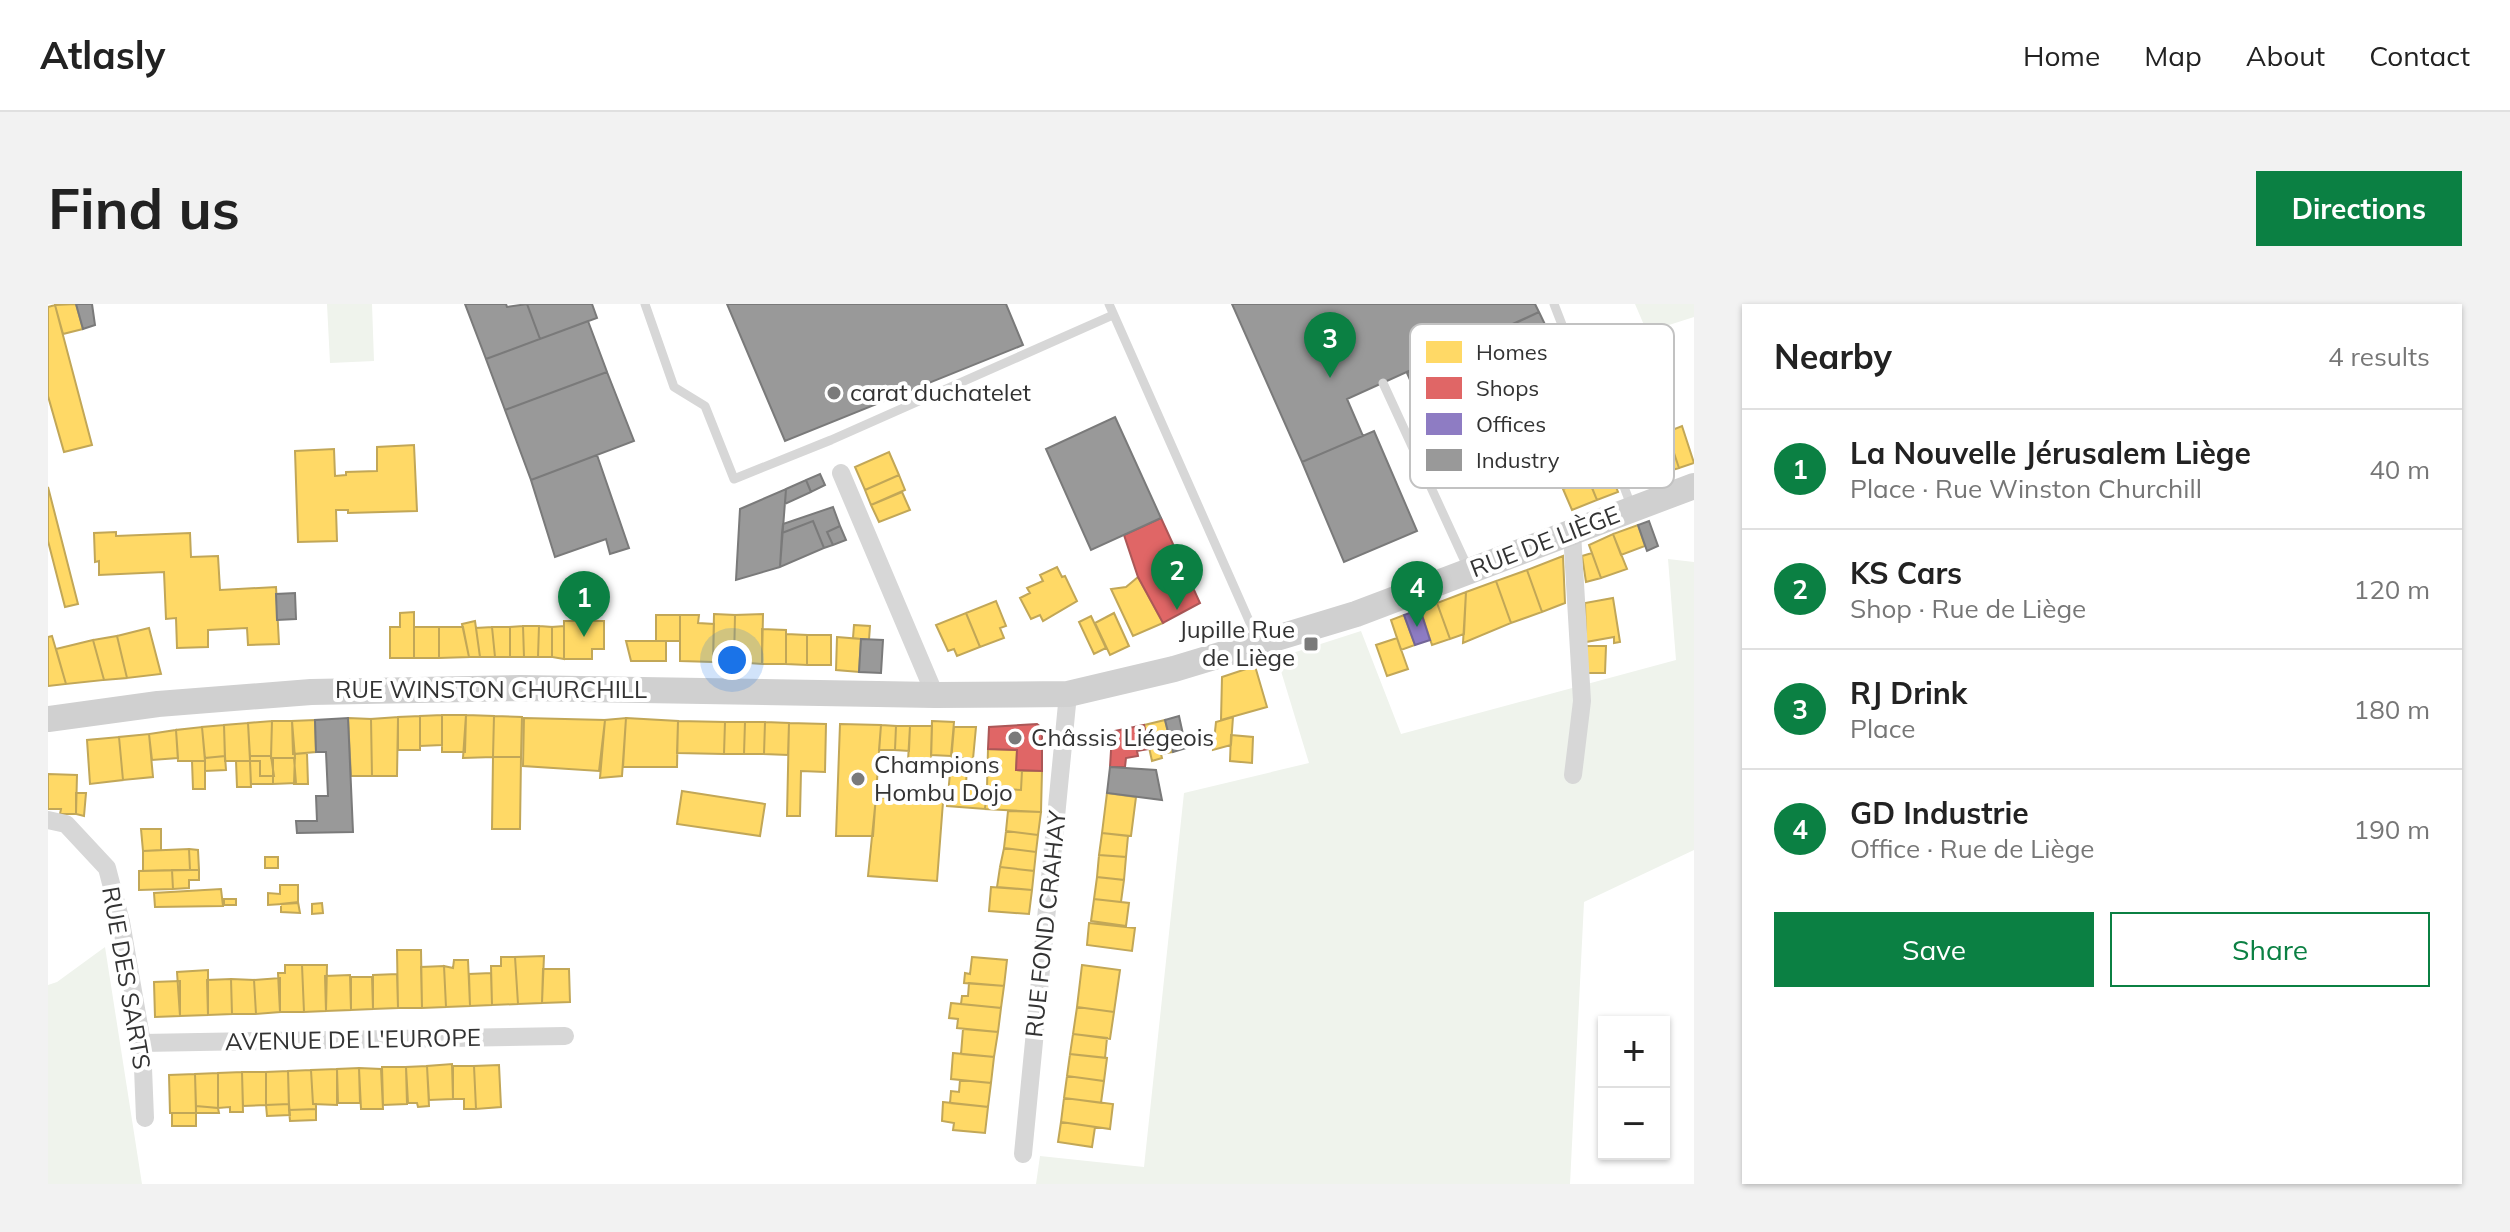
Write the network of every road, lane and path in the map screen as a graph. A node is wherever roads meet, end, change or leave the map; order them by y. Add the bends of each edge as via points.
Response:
1 (645, 304) edge
2 (1109, 304) edge
3 (1554, 304) edge
4 (1113, 315) junction
5 (1562, 324) edge
6 (1383, 383) dead end
7 (1410, 442) edge
8 (841, 473) dead end
9 (1694, 486) edge
10 (1431, 488) edge
11 (1624, 488) edge
12 (1632, 508) junction
13 (1572, 533) junction
14 (1469, 571) junction
15 (1259, 644) junction
16 (1168, 670) joint
17 (1068, 694) junction
18 (935, 695) junction
19 (48, 719) edge
20 (1573, 775) dead end
21 (48, 820) edge
22 (565, 1036) dead end
23 (142, 1043) junction
24 (145, 1118) dead end
25 (1023, 1154) dead end

1 - 4 lane via 674,387 705,406 734,479
2 - 4 lane
3 - 5 lane
4 - 15 lane
6 - 7 lane
8 - 18 street
9 - 12 main road, RUE DE LIÈGE
10 - 14 lane
11 - 12 lane
12 - 13 main road, RUE DE LIÈGE
13 - 14 main road, RUE DE LIÈGE
13 - 20 street via 1582,701
14 - 15 main road, RUE DE LIÈGE
15 - 16 main road, RUE DE LIÈGE
16 - 17 main road, RUE WINSTON CHURCHILL
17 - 18 main road, RUE WINSTON CHURCHILL
17 - 25 street, RUE FOND CRAHAY
18 - 19 main road, RUE WINSTON CHURCHILL via 534,688 324,691
21 - 23 street, RUE DES SARTS via 66,824 107,868
22 - 23 street, AVENUE DE L'EUROPE
23 - 24 street, RUE DES SARTS

